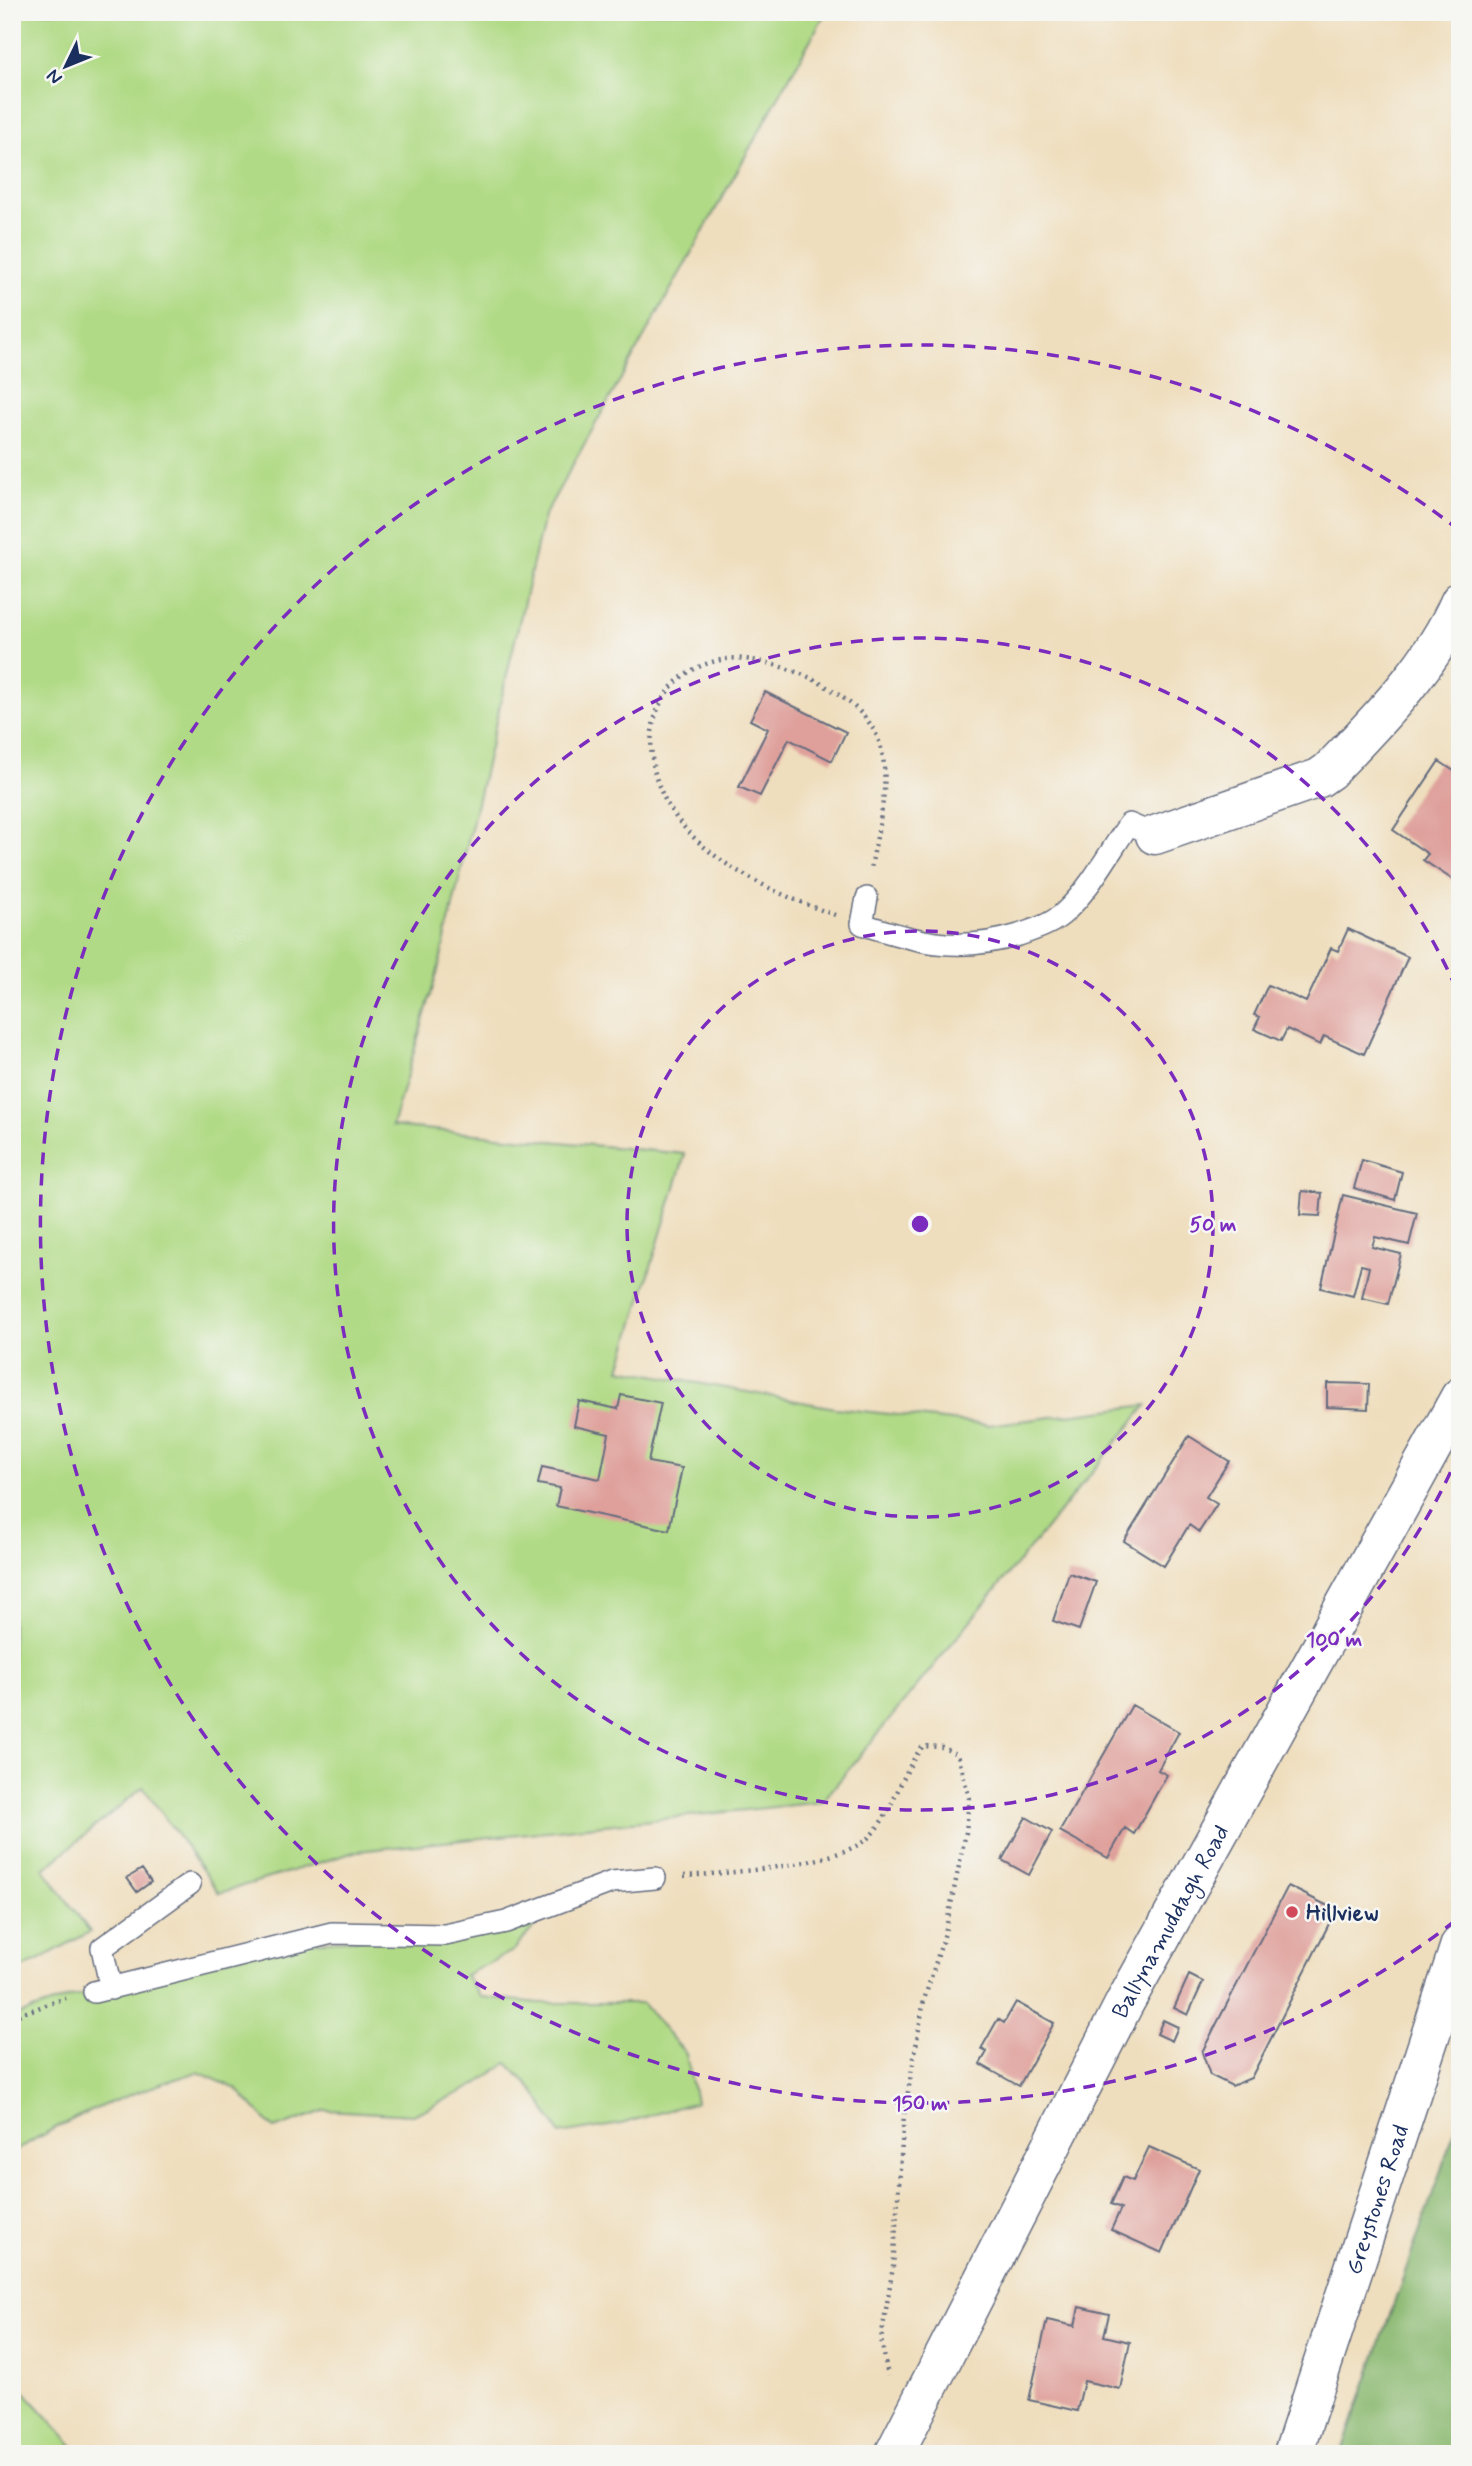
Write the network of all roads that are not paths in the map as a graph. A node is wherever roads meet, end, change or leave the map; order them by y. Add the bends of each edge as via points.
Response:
1 (1460, 601) edge
2 (1155, 835) joint
3 (867, 898) road end
4 (1460, 1397) edge
5 (655, 1878) road end
6 (190, 1884) dead end
7 (1460, 1945) edge
8 (894, 2454) edge
9 (1293, 2454) edge

1 - 2 street via 1415,674 1329,771
2 - 3 lane via 1129,824 1065,913 1046,926 1015,936 959,947 912,941 862,924
4 - 8 street, Ballynamuddagh Road via 1124,2004
5 - 6 lane via 612,1882 506,1922 445,1935 332,1933 102,1991 102,1948
7 - 9 street, Greystones Road

